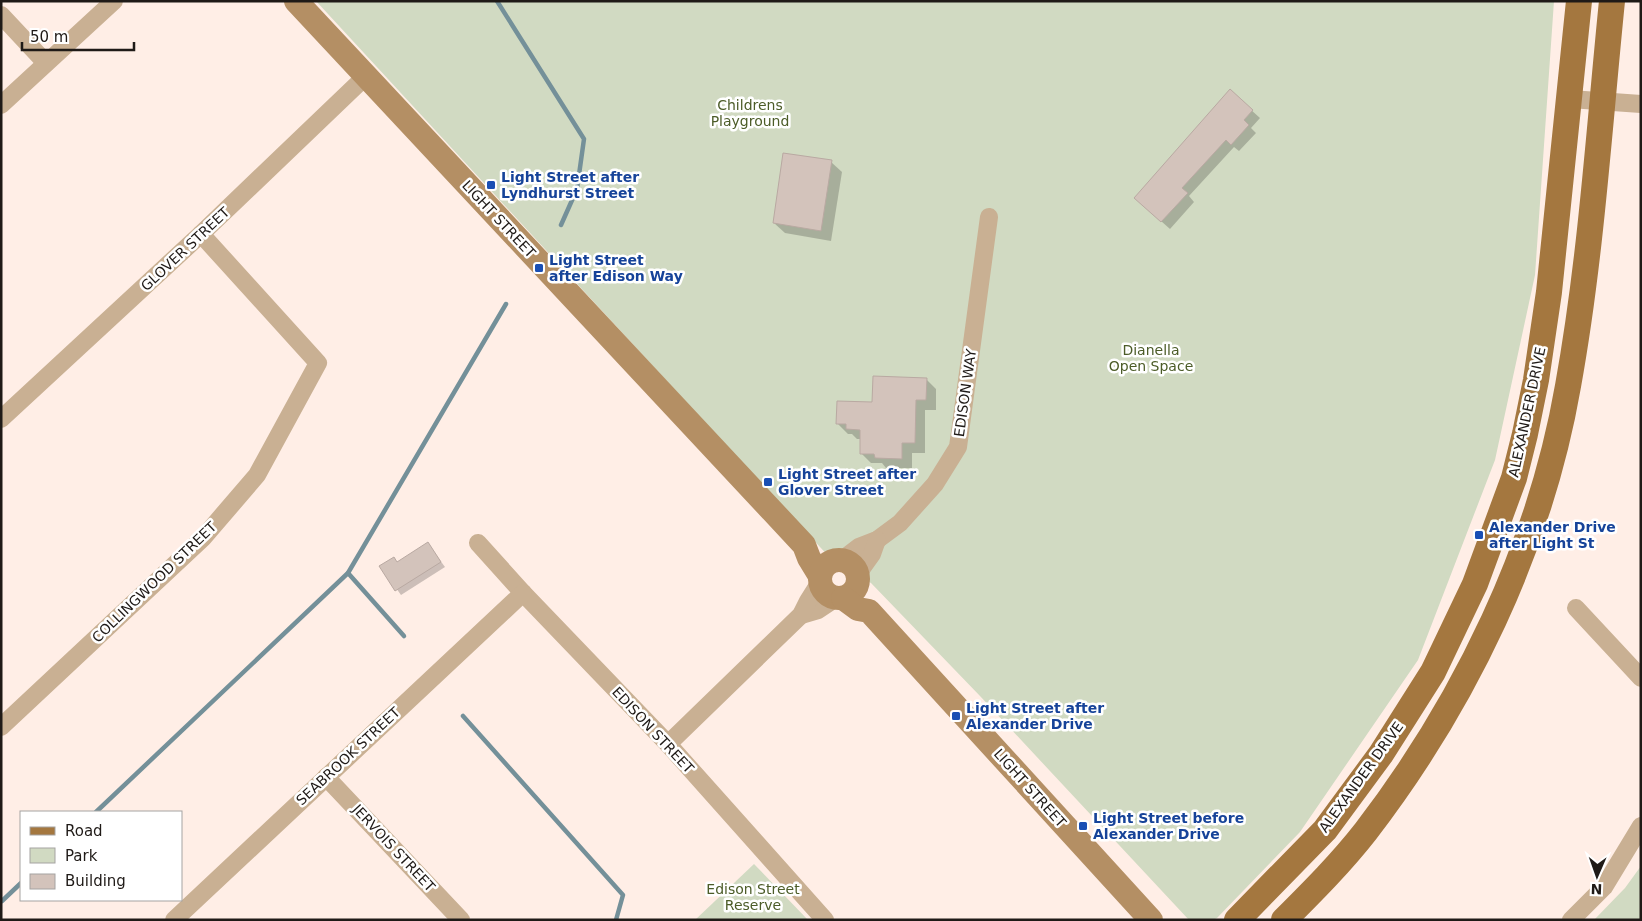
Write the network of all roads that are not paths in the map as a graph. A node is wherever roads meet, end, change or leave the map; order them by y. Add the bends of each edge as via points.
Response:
1 (114, 1) edge
2 (296, 1) edge
3 (1579, 1) edge
4 (1612, 1) edge
5 (1, 15) edge
6 (46, 64) junction
7 (366, 76) junction
8 (1570, 99) junction
9 (1602, 100) junction
10 (1641, 104) edge
11 (1, 105) edge
12 (989, 217) dead end
13 (201, 234) junction
14 (1, 419) edge
15 (478, 543) dead end
16 (838, 579) junction
17 (523, 594) junction
18 (1576, 608) dead end
19 (1641, 678) edge
20 (1, 727) edge
21 (668, 744) junction
22 (326, 777) junction
23 (1641, 826) edge
24 (174, 920) edge
25 (461, 920) edge
26 (826, 920) edge
27 (1150, 920) edge
28 (1237, 920) edge
29 (1284, 920) edge
30 (1571, 920) edge

1 - 6 street
2 - 7 street, LIGHT STREET
3 - 8 main road, ALEXANDER DRIVE
4 - 9 main road
5 - 6 street
6 - 11 street
7 - 13 street, GLOVER STREET
7 - 16 street, LIGHT STREET via 804,545 809,558
8 - 9 street
8 - 28 main road, ALEXANDER DRIVE via 1549,292 1534,389 1514,478 1475,584 1433,672 1381,754 1325,830
9 - 10 street
9 - 29 main road via 1581,305 1568,388 1534,521 1489,631 1429,739 1354,845
12 - 16 street, EDISON WAY via 958,447 936,484 900,523 877,540 872,554
13 - 14 street, GLOVER STREET
13 - 20 street, COLLINGWOOD STREET via 318,364 257,475 203,538
15 - 17 street, EDISON STREET
16 - 21 street, EDISON WAY via 818,610 801,616
16 - 27 street, LIGHT STREET via 869,601 869,611
17 - 21 street, EDISON STREET
17 - 22 street, SEABROOK STREET
18 - 19 street
21 - 26 street, EDISON STREET
22 - 24 street, SEABROOK STREET
22 - 25 street, JERVOIS STREET
23 - 30 street via 1604,887

